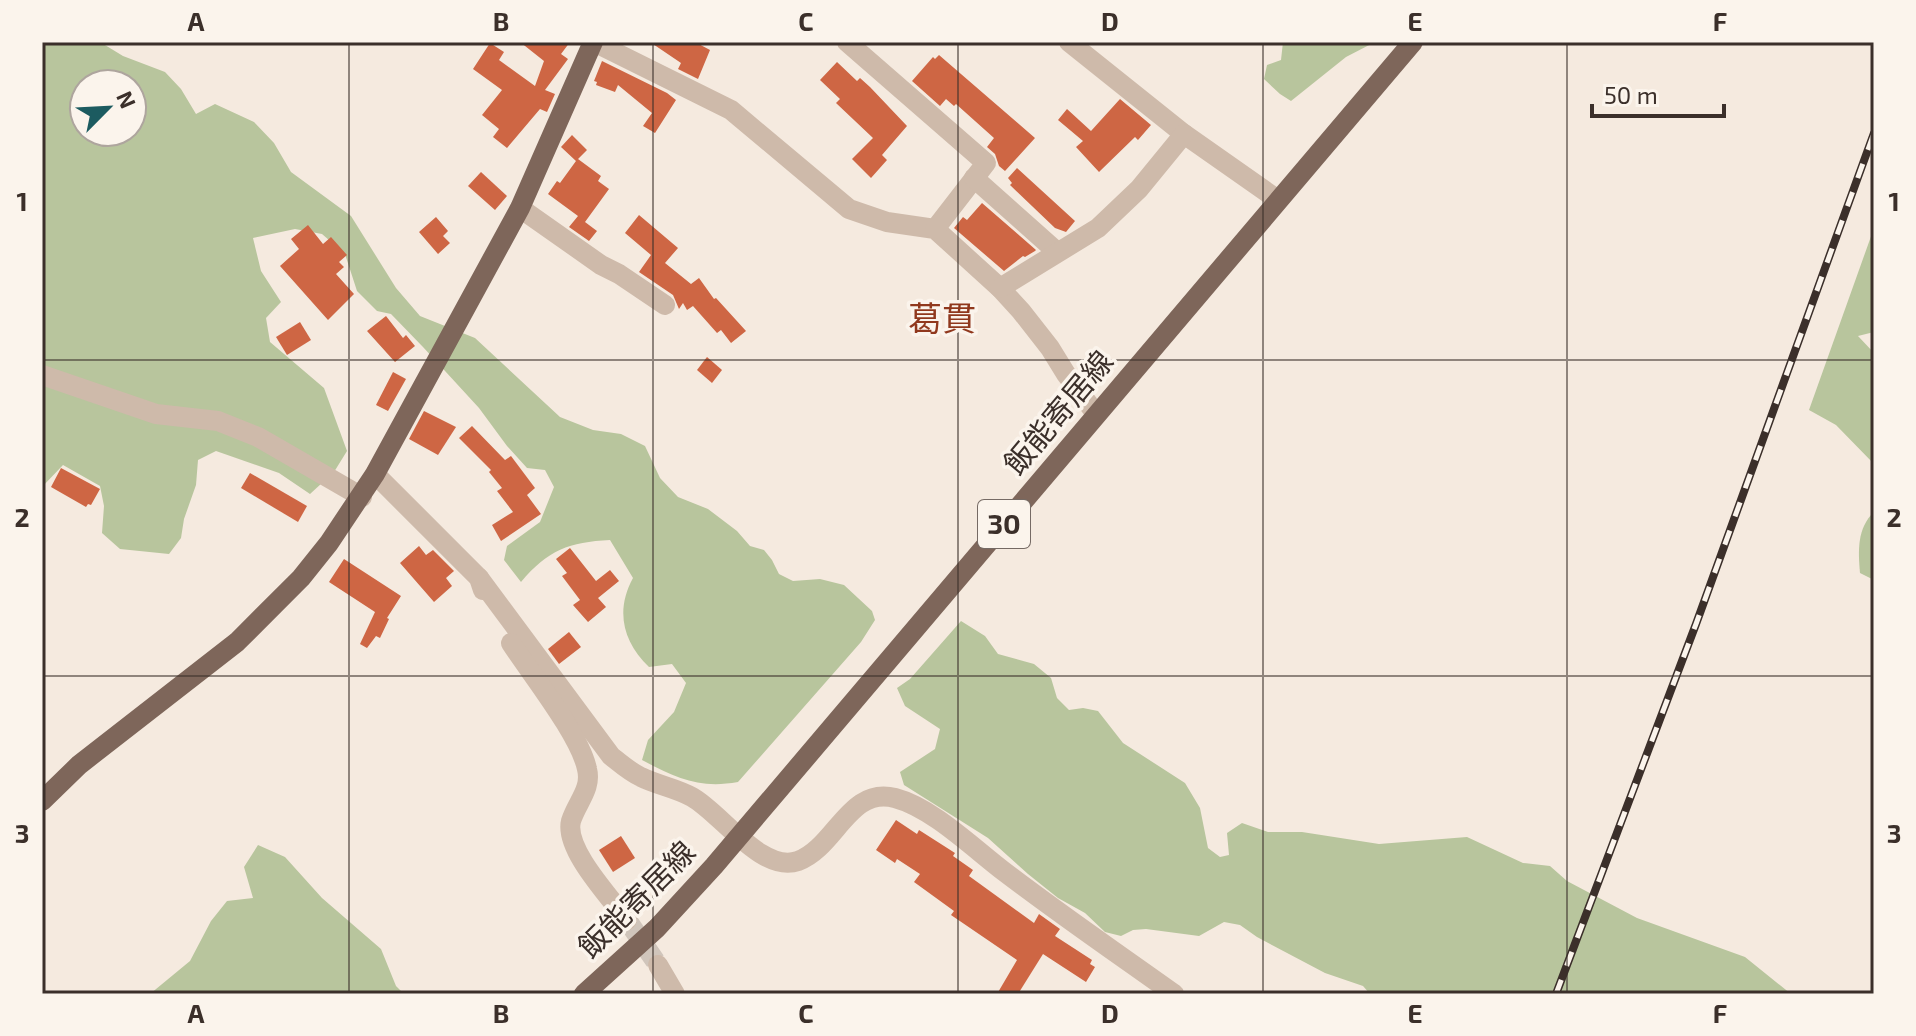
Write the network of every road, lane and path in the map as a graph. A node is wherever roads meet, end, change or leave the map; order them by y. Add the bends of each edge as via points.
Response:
1 (594, 42) edge
2 (847, 42) edge
3 (1069, 42) edge
4 (1413, 42) edge
5 (1184, 134) junction
6 (974, 178) junction
7 (1278, 200) junction
8 (520, 208) junction
9 (935, 229) junction
10 (1056, 251) junction
11 (1000, 288) junction
12 (665, 305) dead end
13 (42, 375) edge
14 (1096, 414) junction
15 (375, 474) junction
16 (362, 497) junction
17 (479, 578) junction
18 (42, 801) edge
19 (739, 837) junction
20 (627, 920) tunnel mouth
21 (658, 965) tunnel mouth
22 (584, 994) edge
23 (675, 994) edge
24 (1174, 994) edge

1 - 8 main road
1 - 9 street via 731,110 849,209 887,222
2 - 6 street via 986,163
3 - 5 street
4 - 7 main road, 飯能寄居線 / 30
5 - 7 street
5 - 10 street via 1098,228
6 - 9 street
6 - 10 street
7 - 14 main road, 飯能寄居線 / 30
8 - 12 street
8 - 15 main road
9 - 11 street
10 - 11 street
11 - 14 street
13 - 16 street via 156,414 218,421 258,437
14 - 19 main road, 飯能寄居線 / 30
15 - 16 main road
15 - 17 street
16 - 18 main road via 301,578 237,642 79,765
17 - 19 street via 611,756 635,775 693,798
17 - 20 street via 492,616 583,756 588,787 571,821 571,841
19 - 22 main road, 飯能寄居線 / 30 via 674,911
19 - 24 street via 775,861 798,861 862,801 879,795 908,802
21 - 23 street

